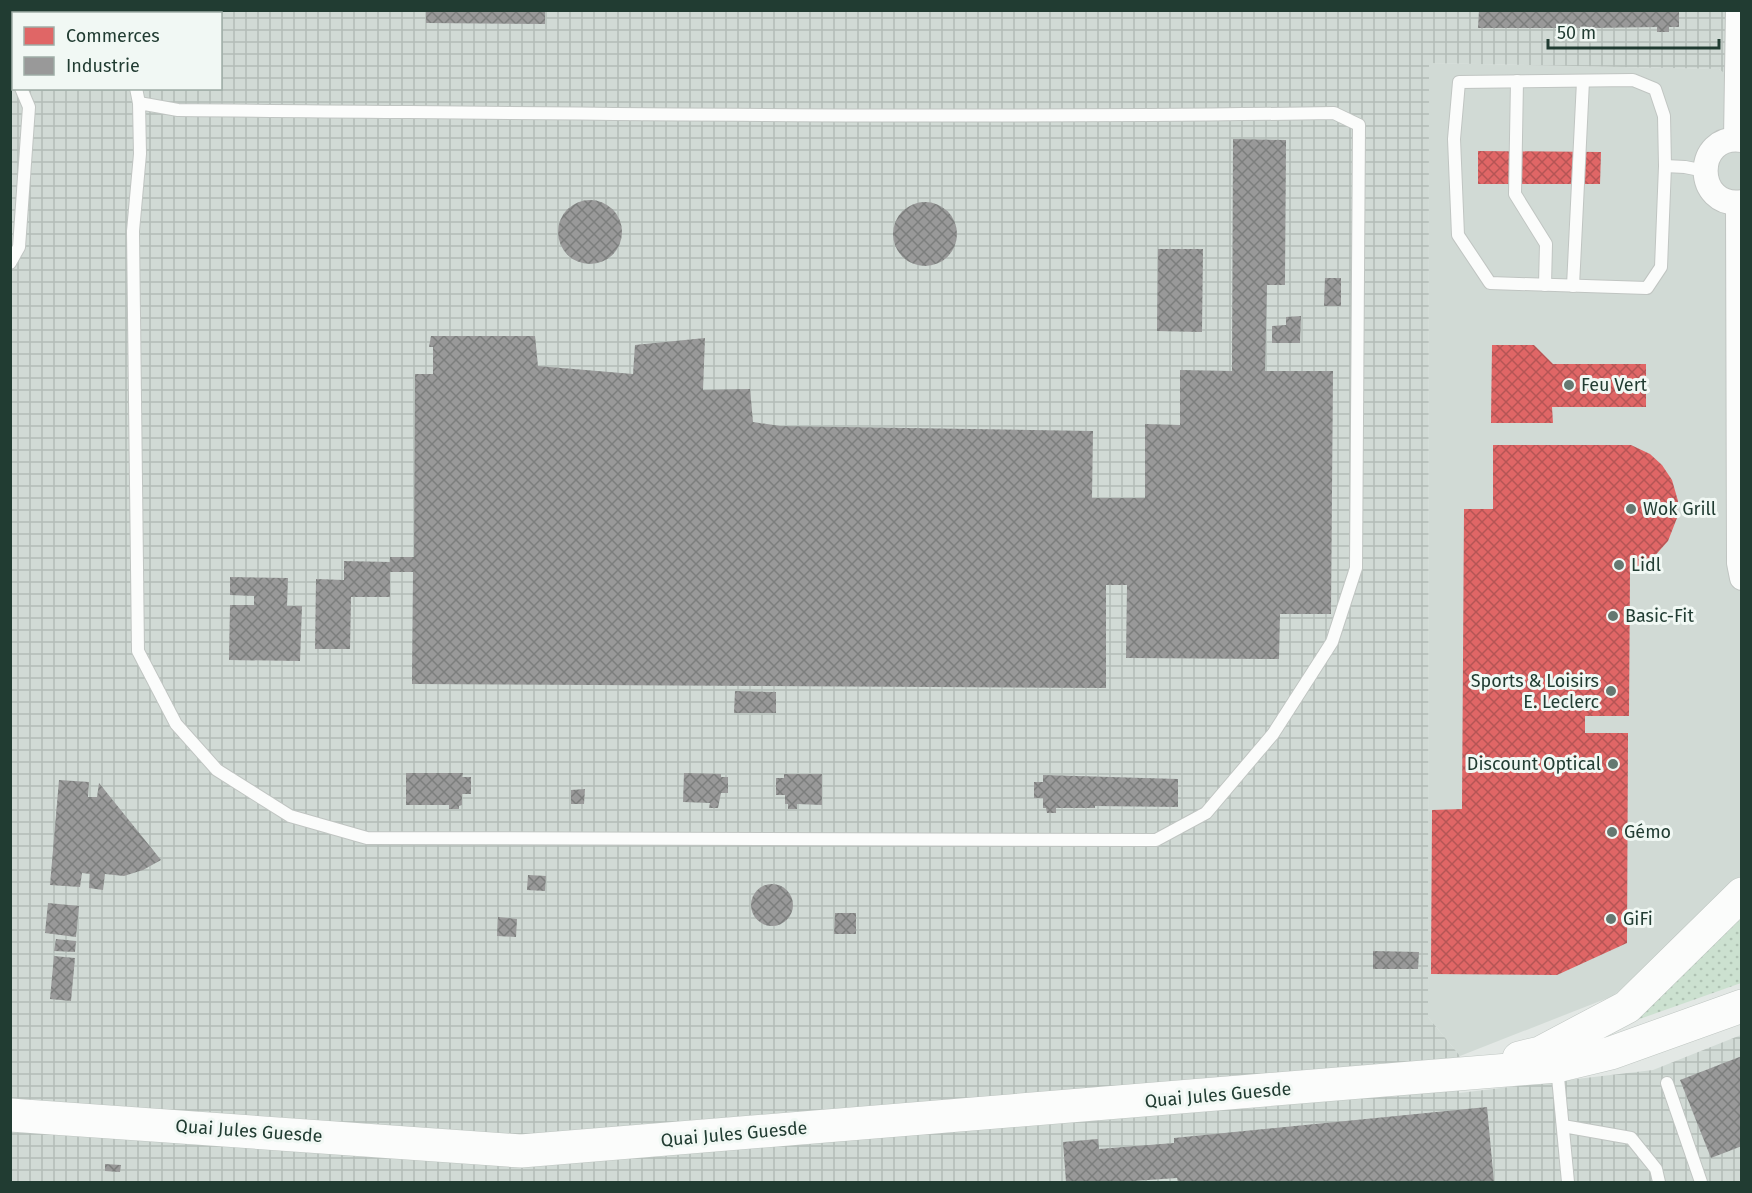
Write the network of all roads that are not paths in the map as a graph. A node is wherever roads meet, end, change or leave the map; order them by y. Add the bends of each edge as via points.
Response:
1 (1738, 10) edge
2 (1517, 81) junction
3 (1583, 81) junction
4 (22, 90) edge
5 (136, 90) edge
6 (139, 103) junction
7 (1739, 140) edge
8 (1665, 166) junction
9 (1704, 171) junction
10 (1740, 203) edge
11 (10, 263) edge
12 (1545, 285) junction
13 (1573, 286) junction
14 (1742, 578) edge
15 (1742, 894) edge
16 (1742, 1006) edge
17 (1557, 1066) junction
18 (1457, 1075) junction
19 (1667, 1083) dead end
20 (10, 1115) edge
21 (1563, 1126) junction
22 (1568, 1182) edge
23 (1659, 1182) edge
24 (1701, 1182) edge

1 - 7 street
2 - 3 lane
2 - 12 lane via 1515,194 1546,244
2 - 12 lane via 1459,82 1454,139 1458,235 1490,283
3 - 8 lane via 1633,80 1655,89 1664,116
3 - 13 lane
4 - 11 lane via 29,107 19,247
5 - 6 lane
6 - 6 lane via 140,154 133,231 138,651 176,724 217,770 290,816 367,838 1156,840 1206,813 1273,734 1332,642 1356,568 1359,125 1334,113 1080,117 516,113 178,110
7 - 9 street via 1727,141 1714,149
8 - 9 lane
8 - 13 lane via 1661,267 1647,288
9 - 10 street via 1718,198
10 - 14 street
12 - 13 lane
15 - 18 main road, Quai Jules Guesde via 1627,1007 1540,1053
16 - 17 main road, Quai Jules Guesde via 1611,1053
17 - 18 main road, Quai Jules Guesde
17 - 21 lane
18 - 20 main road, Quai Jules Guesde via 521,1151
19 - 24 lane
21 - 22 lane
21 - 23 lane via 1631,1138 1656,1168

